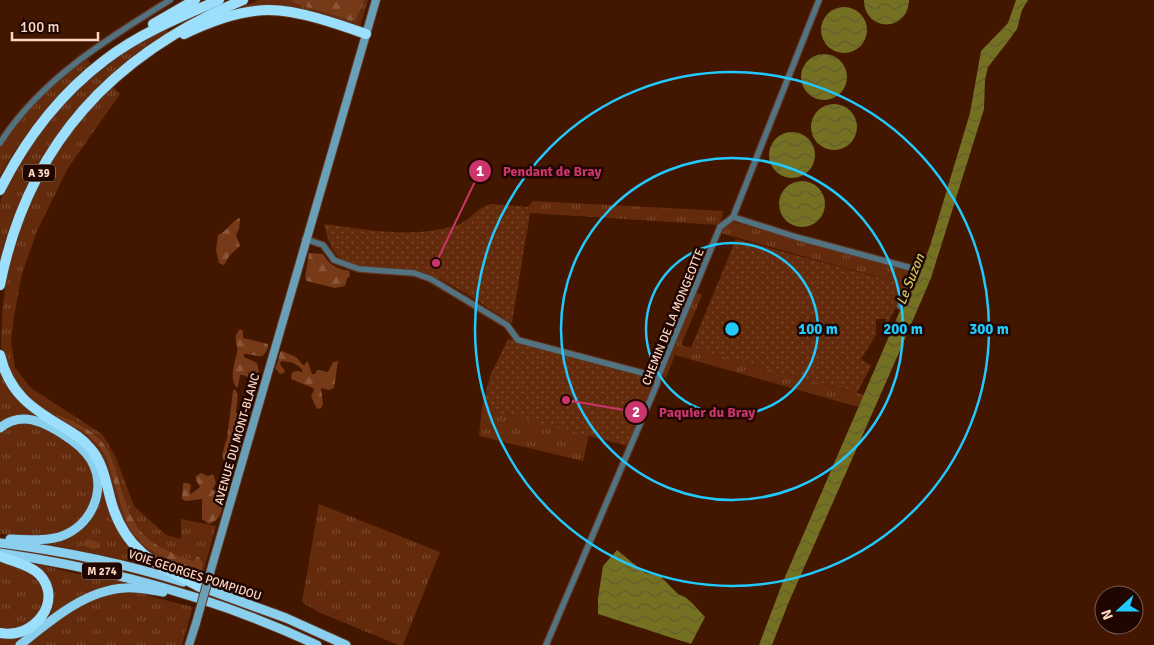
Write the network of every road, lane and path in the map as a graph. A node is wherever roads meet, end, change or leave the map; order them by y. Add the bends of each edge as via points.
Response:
1 (170, 0) edge
2 (195, 0) edge
3 (219, 0) edge
4 (243, 0) edge
5 (376, 0) edge
6 (819, 0) edge
7 (366, 34) junction
8 (105, 60) junction
9 (112, 79) junction
10 (0, 143) edge
11 (0, 190) edge
12 (733, 217) junction
13 (305, 239) junction
14 (0, 285) edge
15 (900, 306) dead end
16 (0, 355) edge
17 (658, 378) junction
18 (0, 428) edge
19 (0, 541) edge
20 (0, 555) edge
21 (200, 587) junction
22 (201, 600) junction
23 (196, 622) junction
24 (0, 633) edge
25 (20, 645) edge
26 (189, 645) edge
27 (196, 645) edge
28 (317, 645) edge
29 (346, 645) edge
30 (546, 645) edge

1 - 10 street via 60,76 24,110
2 - 8 highway via 141,31
3 - 8 highway, A 39 via 163,26
4 - 9 highway, A 39 via 194,22 142,55
5 - 7 main road, AVENUE DU MONT-BLANC
6 - 12 street, CHEMIN DE LA MONGEOTTE
7 - 9 highway via 285,11 251,12 182,35
7 - 13 main road, AVENUE DU MONT-BLANC
8 - 11 highway, A 39 via 44,120 20,153
9 - 14 highway, A 39 via 69,126 35,180 16,225
12 - 15 street via 916,269
12 - 17 street, CHEMIN DE LA MONGEOTTE via 720,228
13 - 17 street via 323,245 334,260 359,269 414,273 431,279 507,325 518,340
13 - 23 main road, AVENUE DU MONT-BLANC, bridge
16 - 21 highway via 14,390 38,412 93,451 117,520 132,544 156,564
17 - 30 street, CHEMIN DE LA MONGEOTTE
18 - 19 highway via 26,419 50,427 88,455 98,484 92,510 75,530 54,538
19 - 21 highway, VOIE GEORGES POMPIDOU / M 274 via 113,562
20 - 22 highway, VOIE GEORGES POMPIDOU / M 274 via 104,572
20 - 24 highway via 32,569 44,581 47,595 43,614 34,626 16,634
21 - 29 highway, VOIE GEORGES POMPIDOU / M 274 via 286,618
22 - 25 highway via 142,588 107,591 72,607
22 - 28 highway, VOIE GEORGES POMPIDOU / M 274
23 - 26 main road
23 - 27 main road, AVENUE DU MONT-BLANC

